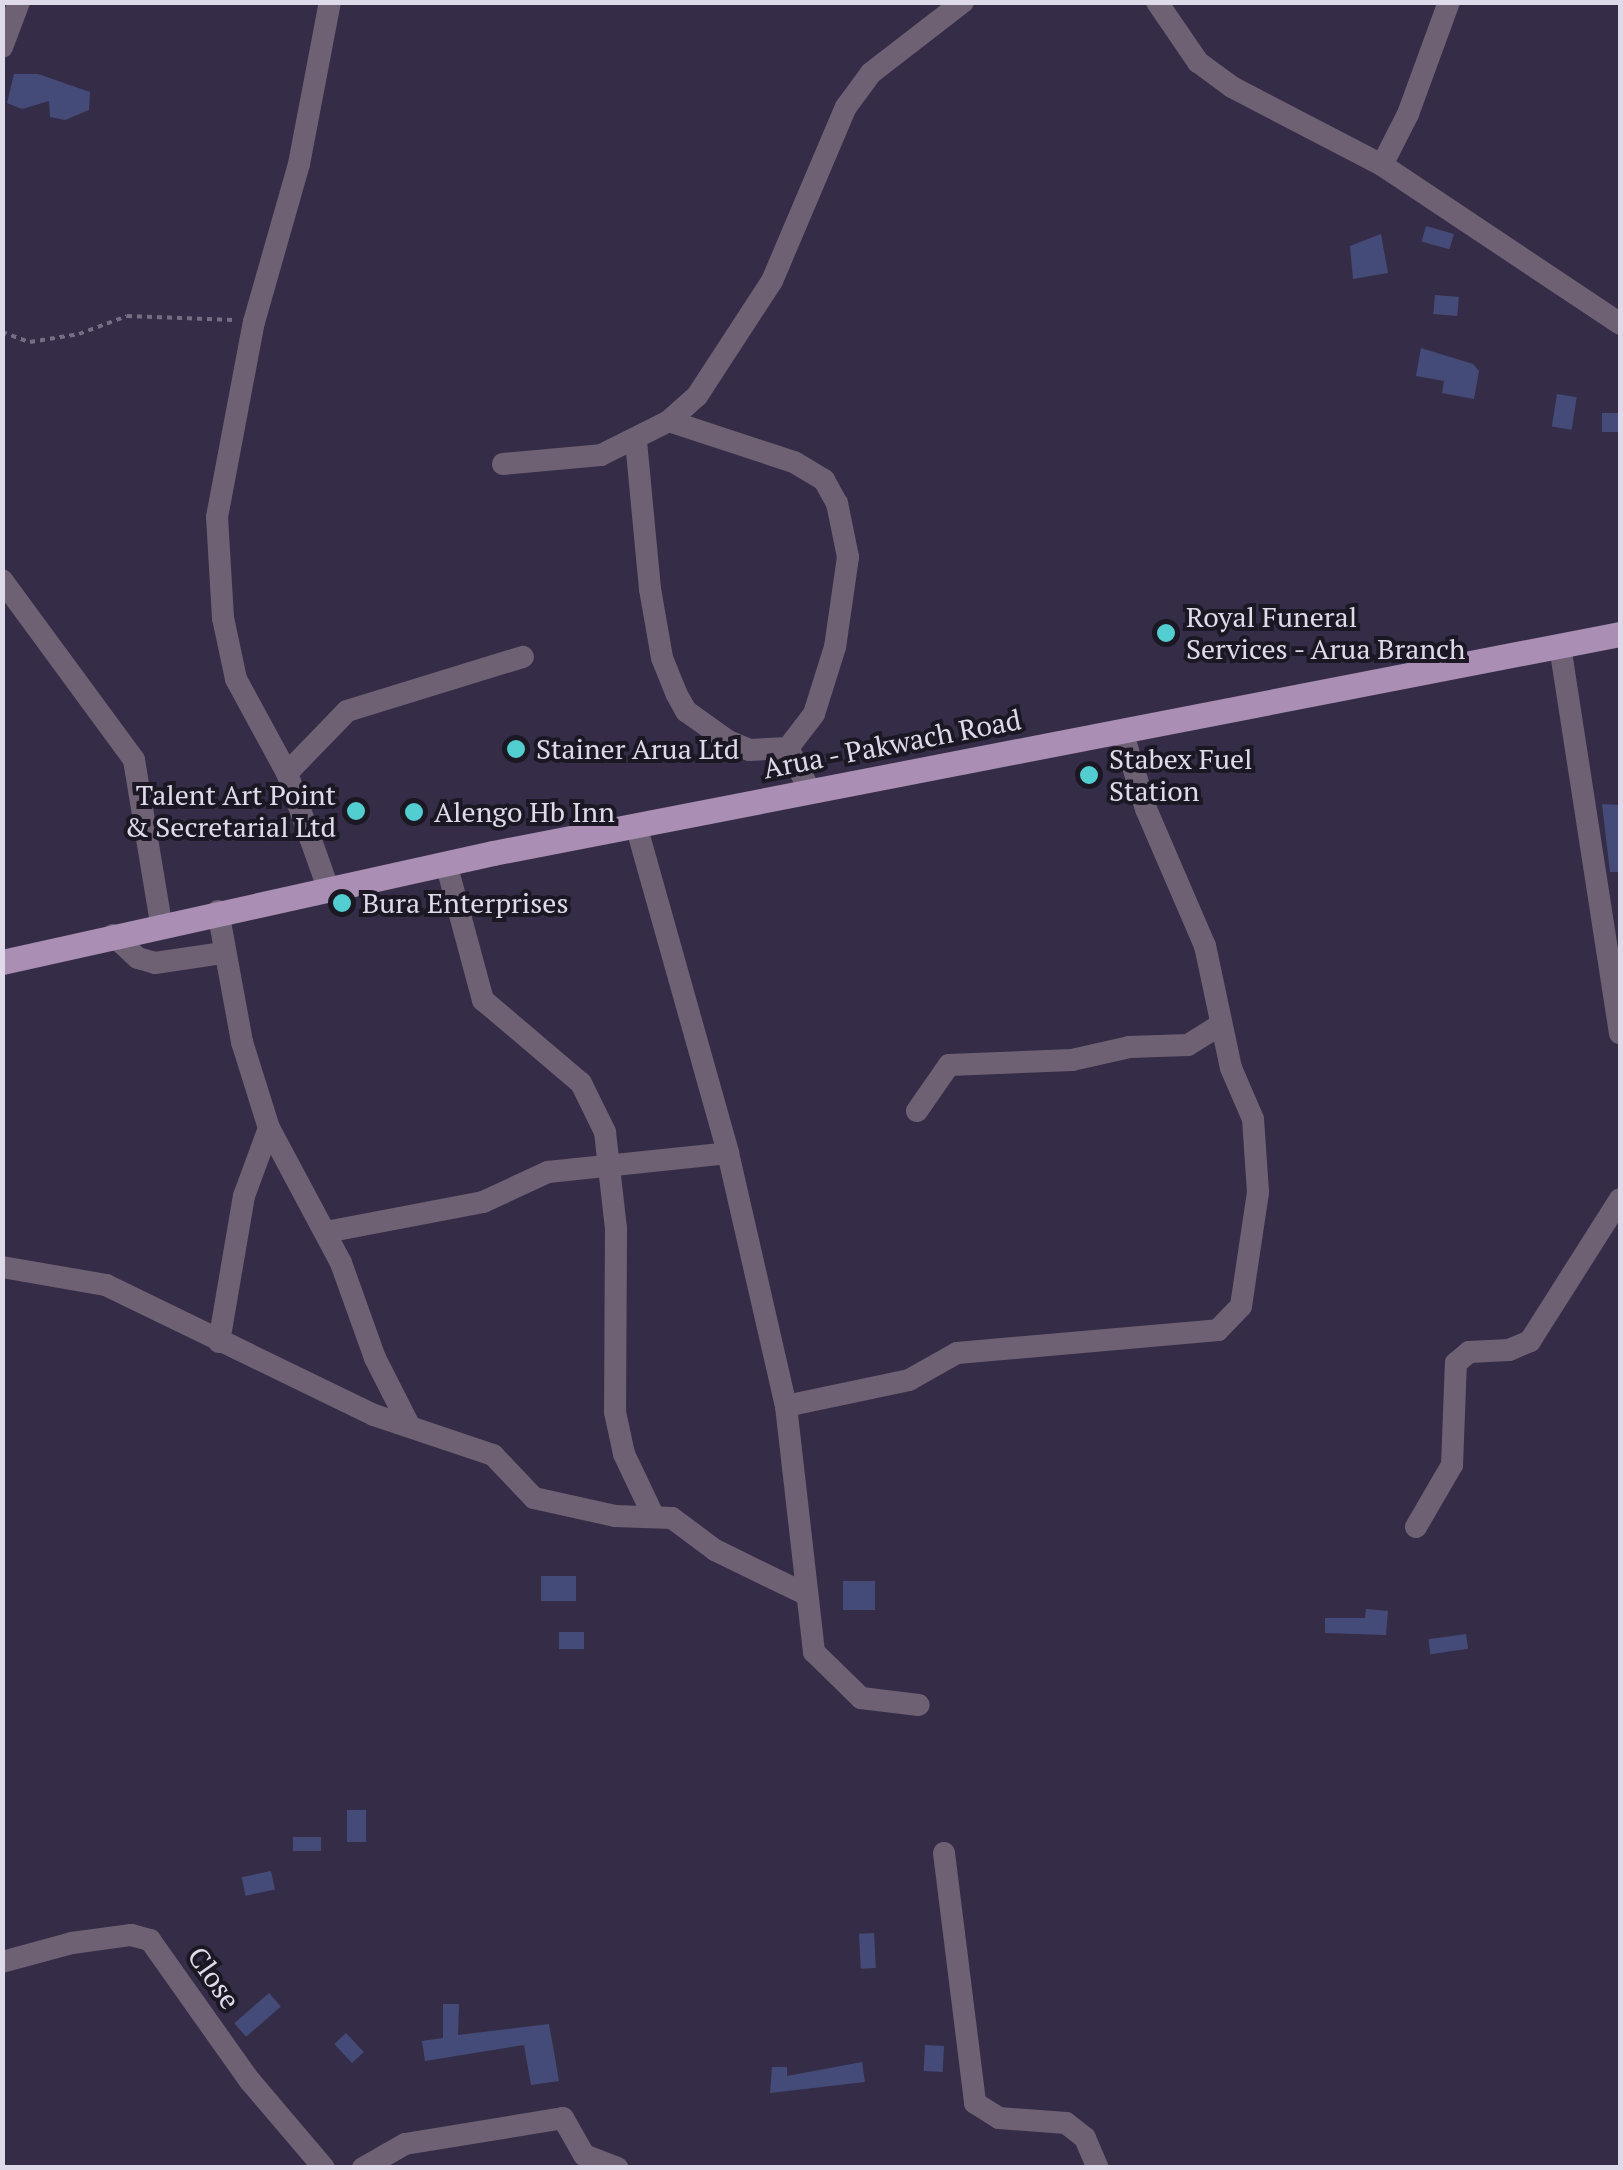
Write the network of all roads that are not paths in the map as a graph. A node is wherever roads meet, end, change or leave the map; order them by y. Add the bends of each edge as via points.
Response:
1 (19, 2) edge
2 (330, 2) edge
3 (963, 2) edge
4 (1157, 2) edge
5 (1449, 2) edge
6 (2, 47) edge
7 (1382, 165) junction
8 (1620, 324) edge
9 (669, 421) junction
10 (636, 441) junction
11 (502, 464) dead end
12 (2, 580) edge
13 (1620, 634) edge
14 (1560, 646) junction
15 (523, 657) dead end
16 (1122, 730) junction
17 (788, 748) junction
18 (287, 773) junction
19 (810, 791) junction
20 (636, 825) junction
21 (446, 863) junction
22 (328, 888) junction
23 (218, 911) junction
24 (161, 923) junction
25 (113, 935) junction
26 (223, 953) junction
27 (2, 962) edge
28 (1220, 1024) junction
29 (1620, 1033) edge
30 (917, 1111) dead end
31 (269, 1128) junction
32 (728, 1153) junction
33 (611, 1166) junction
34 (1620, 1199) edge
35 (326, 1232) junction
36 (2, 1267) edge
37 (220, 1342) junction
38 (786, 1406) junction
39 (410, 1427) junction
40 (653, 1515) junction
41 (1416, 1527) dead end
42 (803, 1594) junction
43 (919, 1705) dead end
44 (944, 1853) dead end
45 (2, 1962) edge
46 (324, 2168) edge
47 (362, 2168) edge
48 (618, 2168) edge
49 (1098, 2168) edge

1 - 6 street
2 - 18 street via 299,164 254,322 243,402 219,487 218,565 236,679
3 - 9 street via 871,73 846,107 772,280 715,373
4 - 7 street via 1198,62 1232,87
5 - 7 street
7 - 8 street
9 - 10 street
9 - 17 street via 794,462 824,480 838,504 848,557 835,647 814,714
10 - 11 street via 580,459 528,457
10 - 17 street via 650,589 676,693 686,711 728,741 749,750
12 - 24 street via 134,760
13 - 14 main road, Arua - Pakwach Road
14 - 16 main road, Arua - Pakwach Road
14 - 29 street
15 - 18 street via 347,711
16 - 19 main road, Arua - Pakwach Road
16 - 28 street via 1146,809 1205,946
17 - 19 street
18 - 22 street
19 - 20 main road, Arua - Pakwach Road
20 - 21 main road, Arua - Pakwach Road
20 - 32 street
21 - 22 main road, Arua - Pakwach Road
21 - 33 street via 483,1000 581,1084 600,1117
22 - 23 main road, Arua - Pakwach Road
23 - 24 main road, Arua - Pakwach Road
23 - 26 street
24 - 25 main road, Arua - Pakwach Road
25 - 26 street via 138,958 155,963
25 - 27 main road, Arua - Pakwach Road
26 - 31 street
28 - 30 street via 1188,1045 1128,1047 1072,1060 949,1065
28 - 38 street via 1253,1119 1258,1192 1250,1267 1230,1323 1144,1339 957,1353 909,1380
31 - 35 street
31 - 37 street via 244,1196
32 - 33 street
32 - 38 street
33 - 35 street via 539,1174 483,1202
33 - 40 street via 615,1412 624,1454
34 - 41 street via 1530,1341 1510,1350 1470,1352 1456,1363 1452,1465
35 - 39 street
36 - 37 street via 106,1285
37 - 39 street
38 - 42 street via 800,1490
39 - 40 street via 494,1455 539,1500 616,1516
40 - 42 street via 684,1524 704,1544
42 - 43 street via 814,1652 831,1674 861,1698
44 - 49 street via 975,2104 999,2118 1066,2124 1085,2138
45 - 46 street, Close via 72,1943 131,1935 150,1940 250,2081
47 - 48 street via 406,2144 566,2118 584,2155

